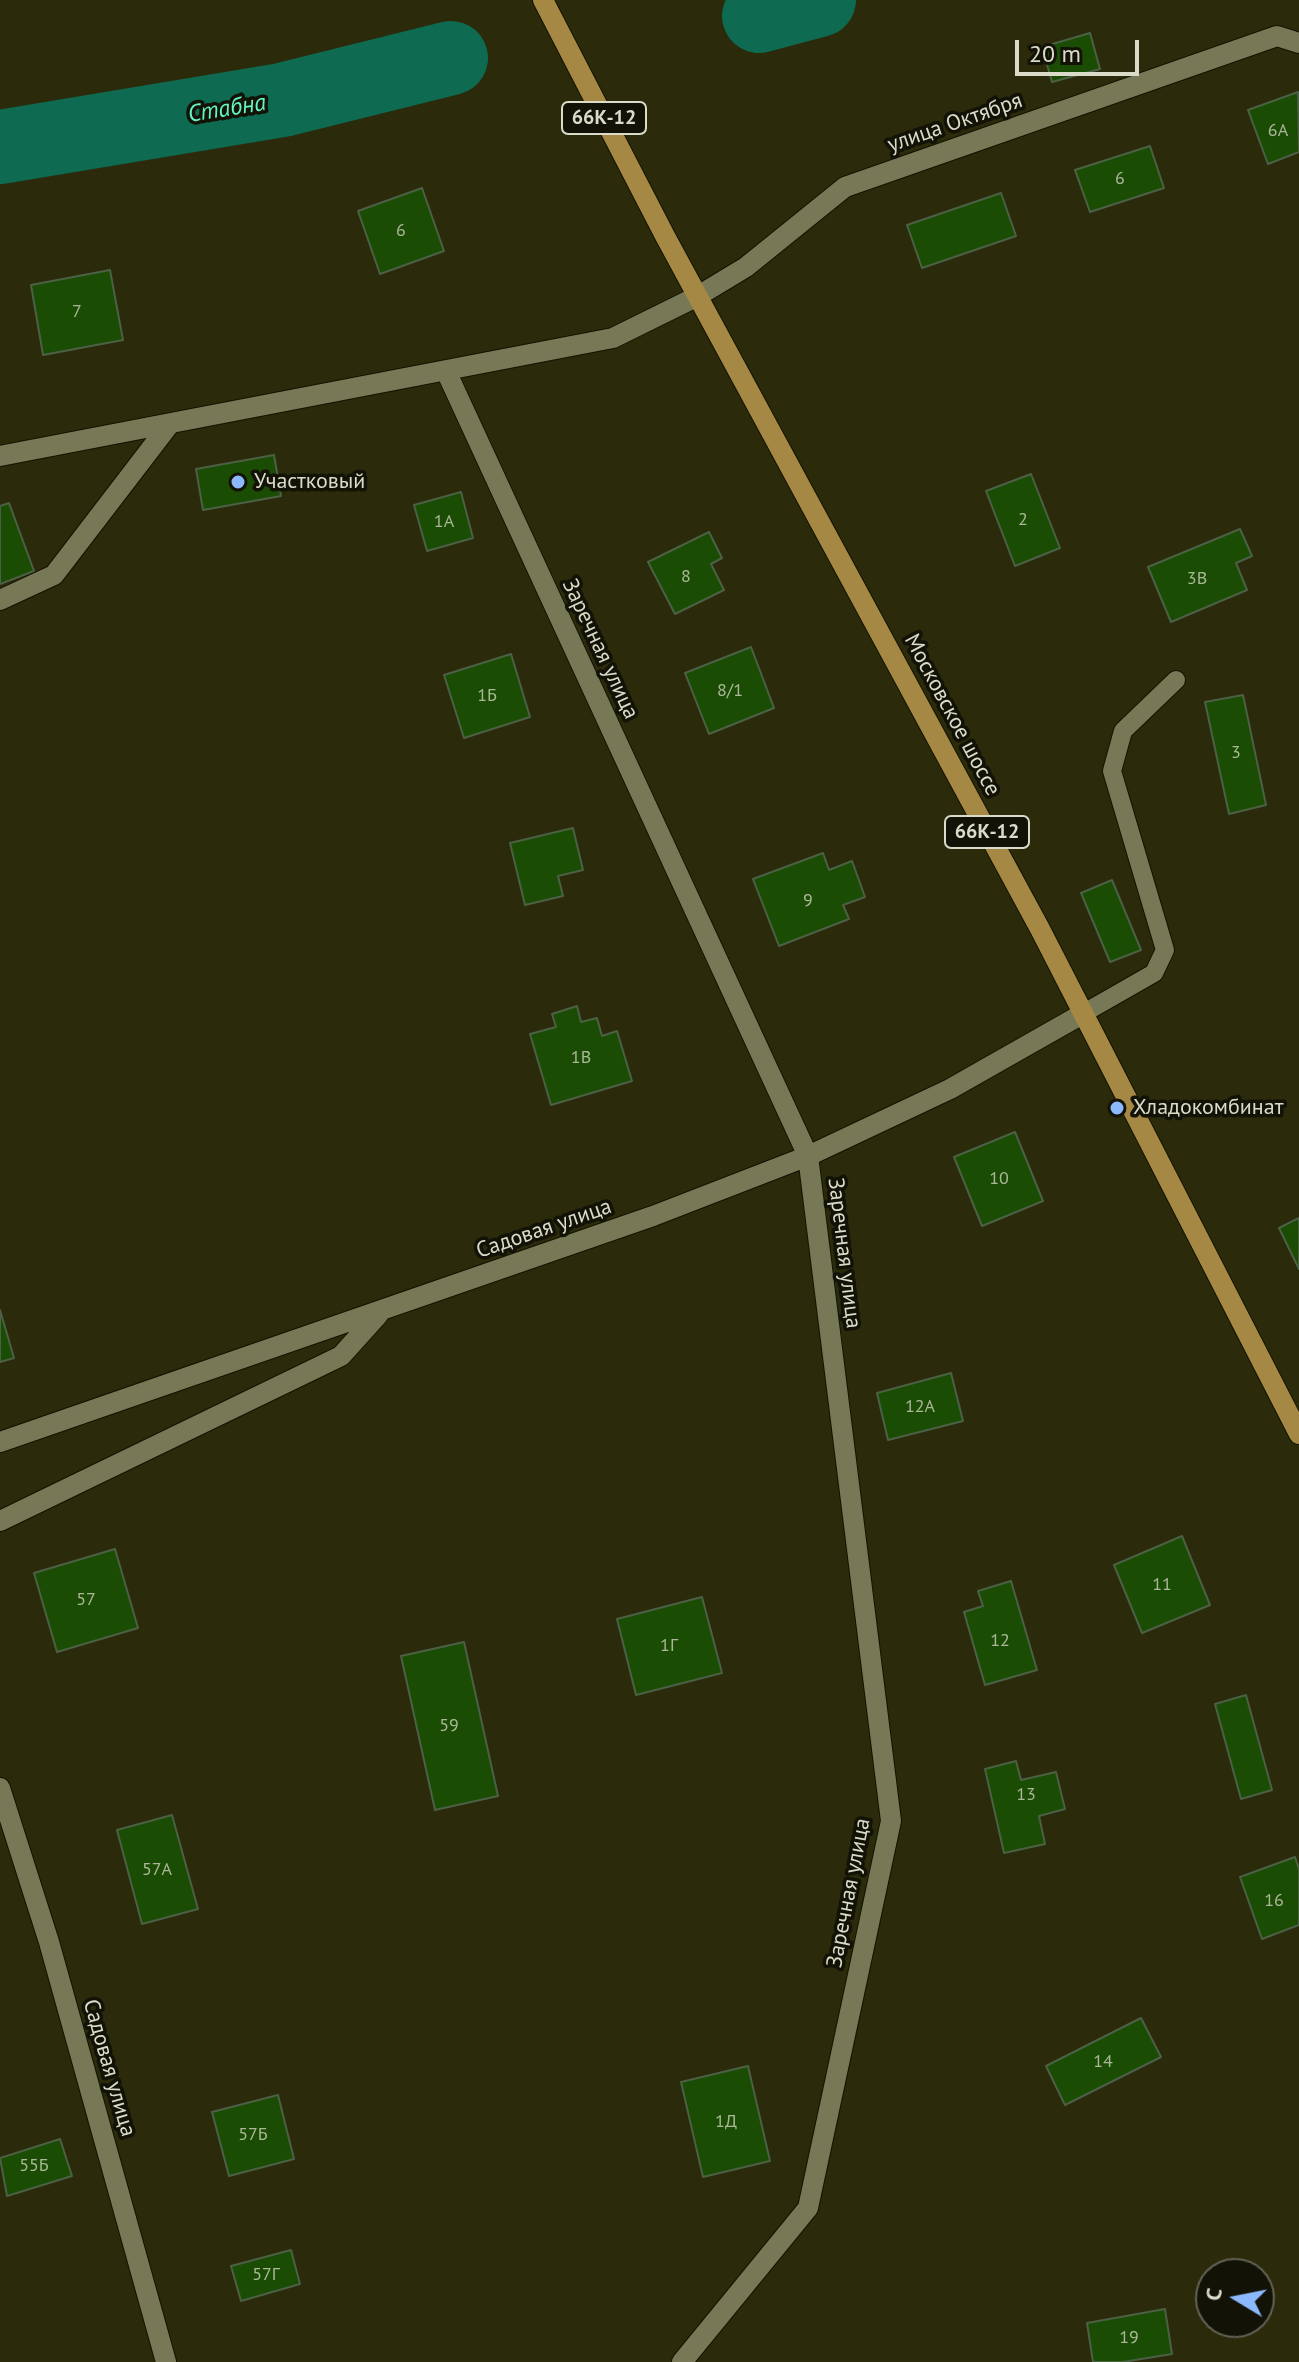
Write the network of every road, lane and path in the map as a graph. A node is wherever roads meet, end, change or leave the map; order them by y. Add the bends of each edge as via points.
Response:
1 (543, 0) edge
2 (1299, 43) edge
3 (698, 296) junction
4 (446, 371) junction
5 (169, 425) junction
6 (0, 456) edge
7 (0, 600) edge
8 (1176, 680) dead end
9 (1084, 1013) junction
10 (808, 1156) junction
11 (381, 1312) junction
12 (1299, 1434) edge
13 (0, 1442) edge
14 (0, 1521) edge
15 (0, 1788) edge
16 (166, 2362) edge
17 (682, 2362) edge

1 - 3 main road, Московское шоссе / 66К-12
2 - 3 street, улица Октября via 1277,36 845,187 746,267
3 - 4 street via 613,338
3 - 9 main road, Московское шоссе / 66К-12
4 - 5 street
4 - 10 street, Заречная улица
5 - 6 street
5 - 7 street via 54,575
8 - 9 lane via 1123,731 1112,771 1165,950 1154,973
9 - 10 street, Садовая улица via 950,1089
9 - 12 main road, Московское шоссе / 66К-12
10 - 11 street, Садовая улица
10 - 17 street, Заречная улица via 891,1821 808,2208
11 - 13 street, Садовая улица
11 - 14 street via 341,1356
15 - 16 street, Садовая улица via 49,1942

